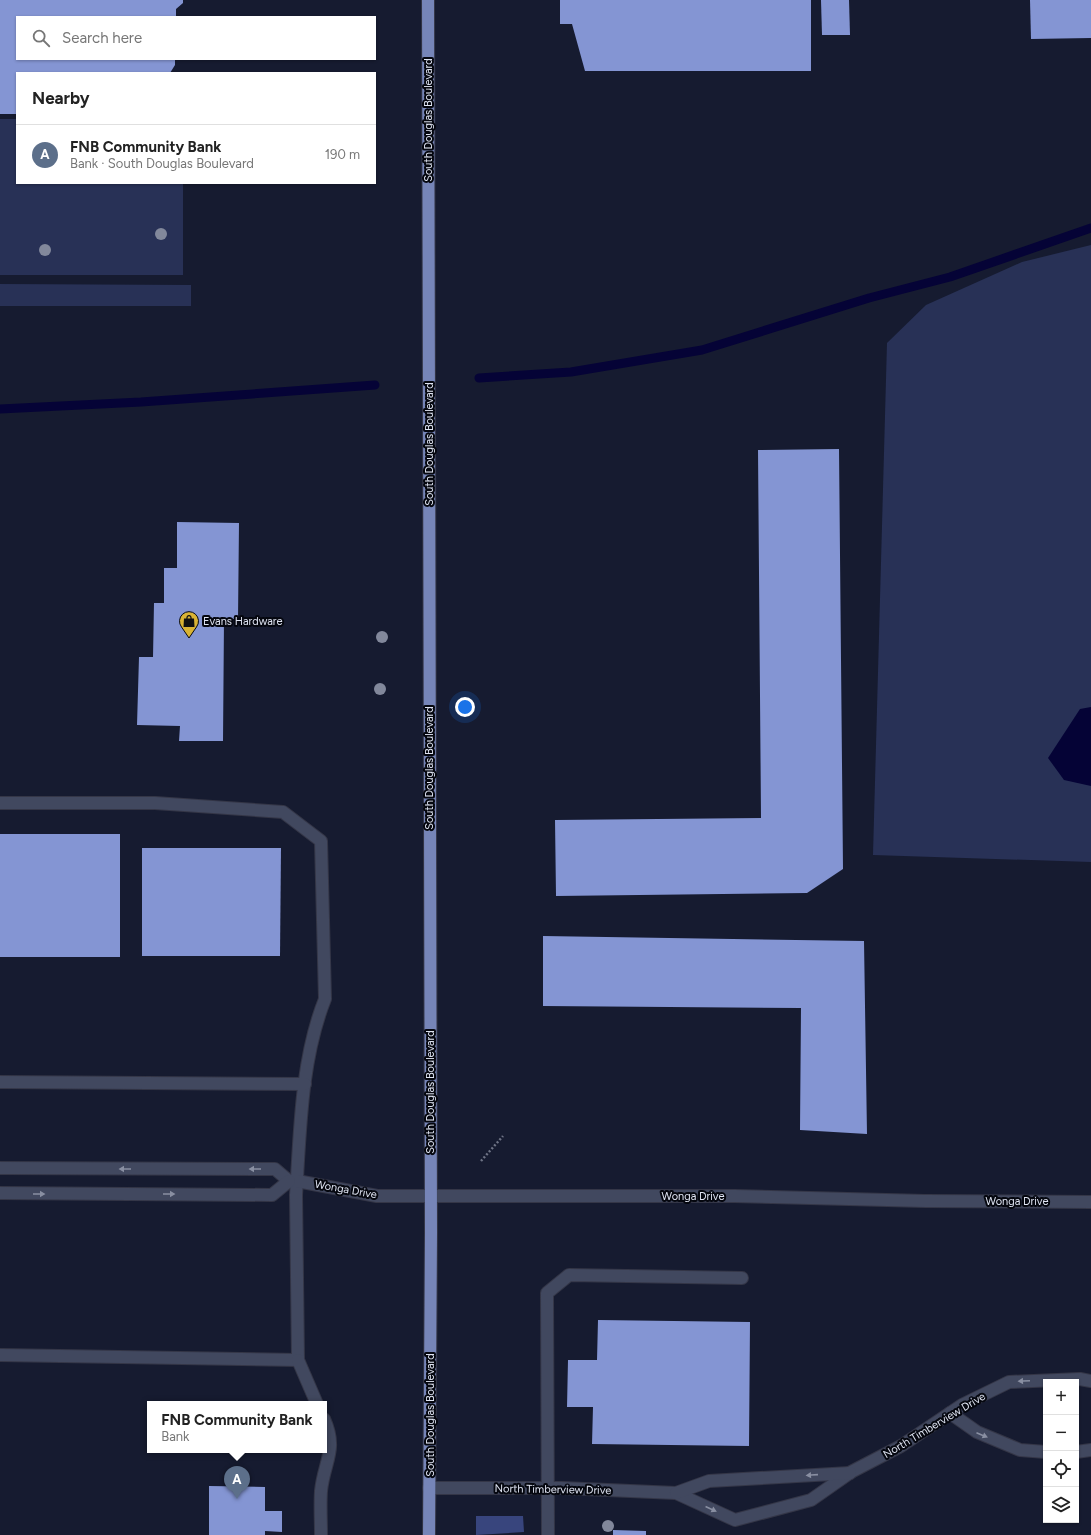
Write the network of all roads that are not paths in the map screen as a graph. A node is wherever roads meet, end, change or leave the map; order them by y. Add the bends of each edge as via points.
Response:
1 (428, 0) edge
2 (0, 803) edge
3 (0, 1082) edge
4 (305, 1084) junction
5 (0, 1168) edge
6 (293, 1181) junction
7 (0, 1193) edge
8 (430, 1195) junction
9 (1091, 1202) edge
10 (742, 1278) dead end
11 (0, 1355) edge
12 (298, 1360) junction
13 (1091, 1381) edge
14 (317, 1401) edge
15 (950, 1413) junction
16 (327, 1425) edge
17 (1091, 1450) edge
18 (1043, 1452) edge
19 (1079, 1452) edge
20 (851, 1472) junction
21 (429, 1488) junction
22 (547, 1488) junction
23 (676, 1493) junction
24 (321, 1535) edge
25 (429, 1535) edge
26 (548, 1535) edge

1 - 8 main road, South Douglas Boulevard
2 - 4 street via 155,803 283,812 321,841 325,999 315,1023
3 - 4 street
4 - 6 street
6 -> 5 street, Wonga Drive via 275,1168
7 -> 6 street via 272,1195
6 - 8 street, Wonga Drive via 377,1196
6 - 12 street
8 - 9 street, Wonga Drive via 734,1196
8 - 21 main road, South Douglas Boulevard
10 - 22 street via 569,1275 547,1292
11 - 12 street
12 - 14 street
13 -> 15 street, North Timberview Drive via 1080,1379 1009,1382
15 -> 18 street via 977,1432 1020,1450
15 - 20 street, North Timberview Drive via 902,1446
16 - 24 street via 332,1443 321,1491
17 - 19 street
20 -> 23 street, North Timberview Drive via 709,1481
23 -> 20 street, North Timberview Drive via 735,1520 811,1500
21 - 22 street, North Timberview Drive
21 - 25 main road, South Douglas Boulevard
22 - 23 street, North Timberview Drive
22 - 26 street

